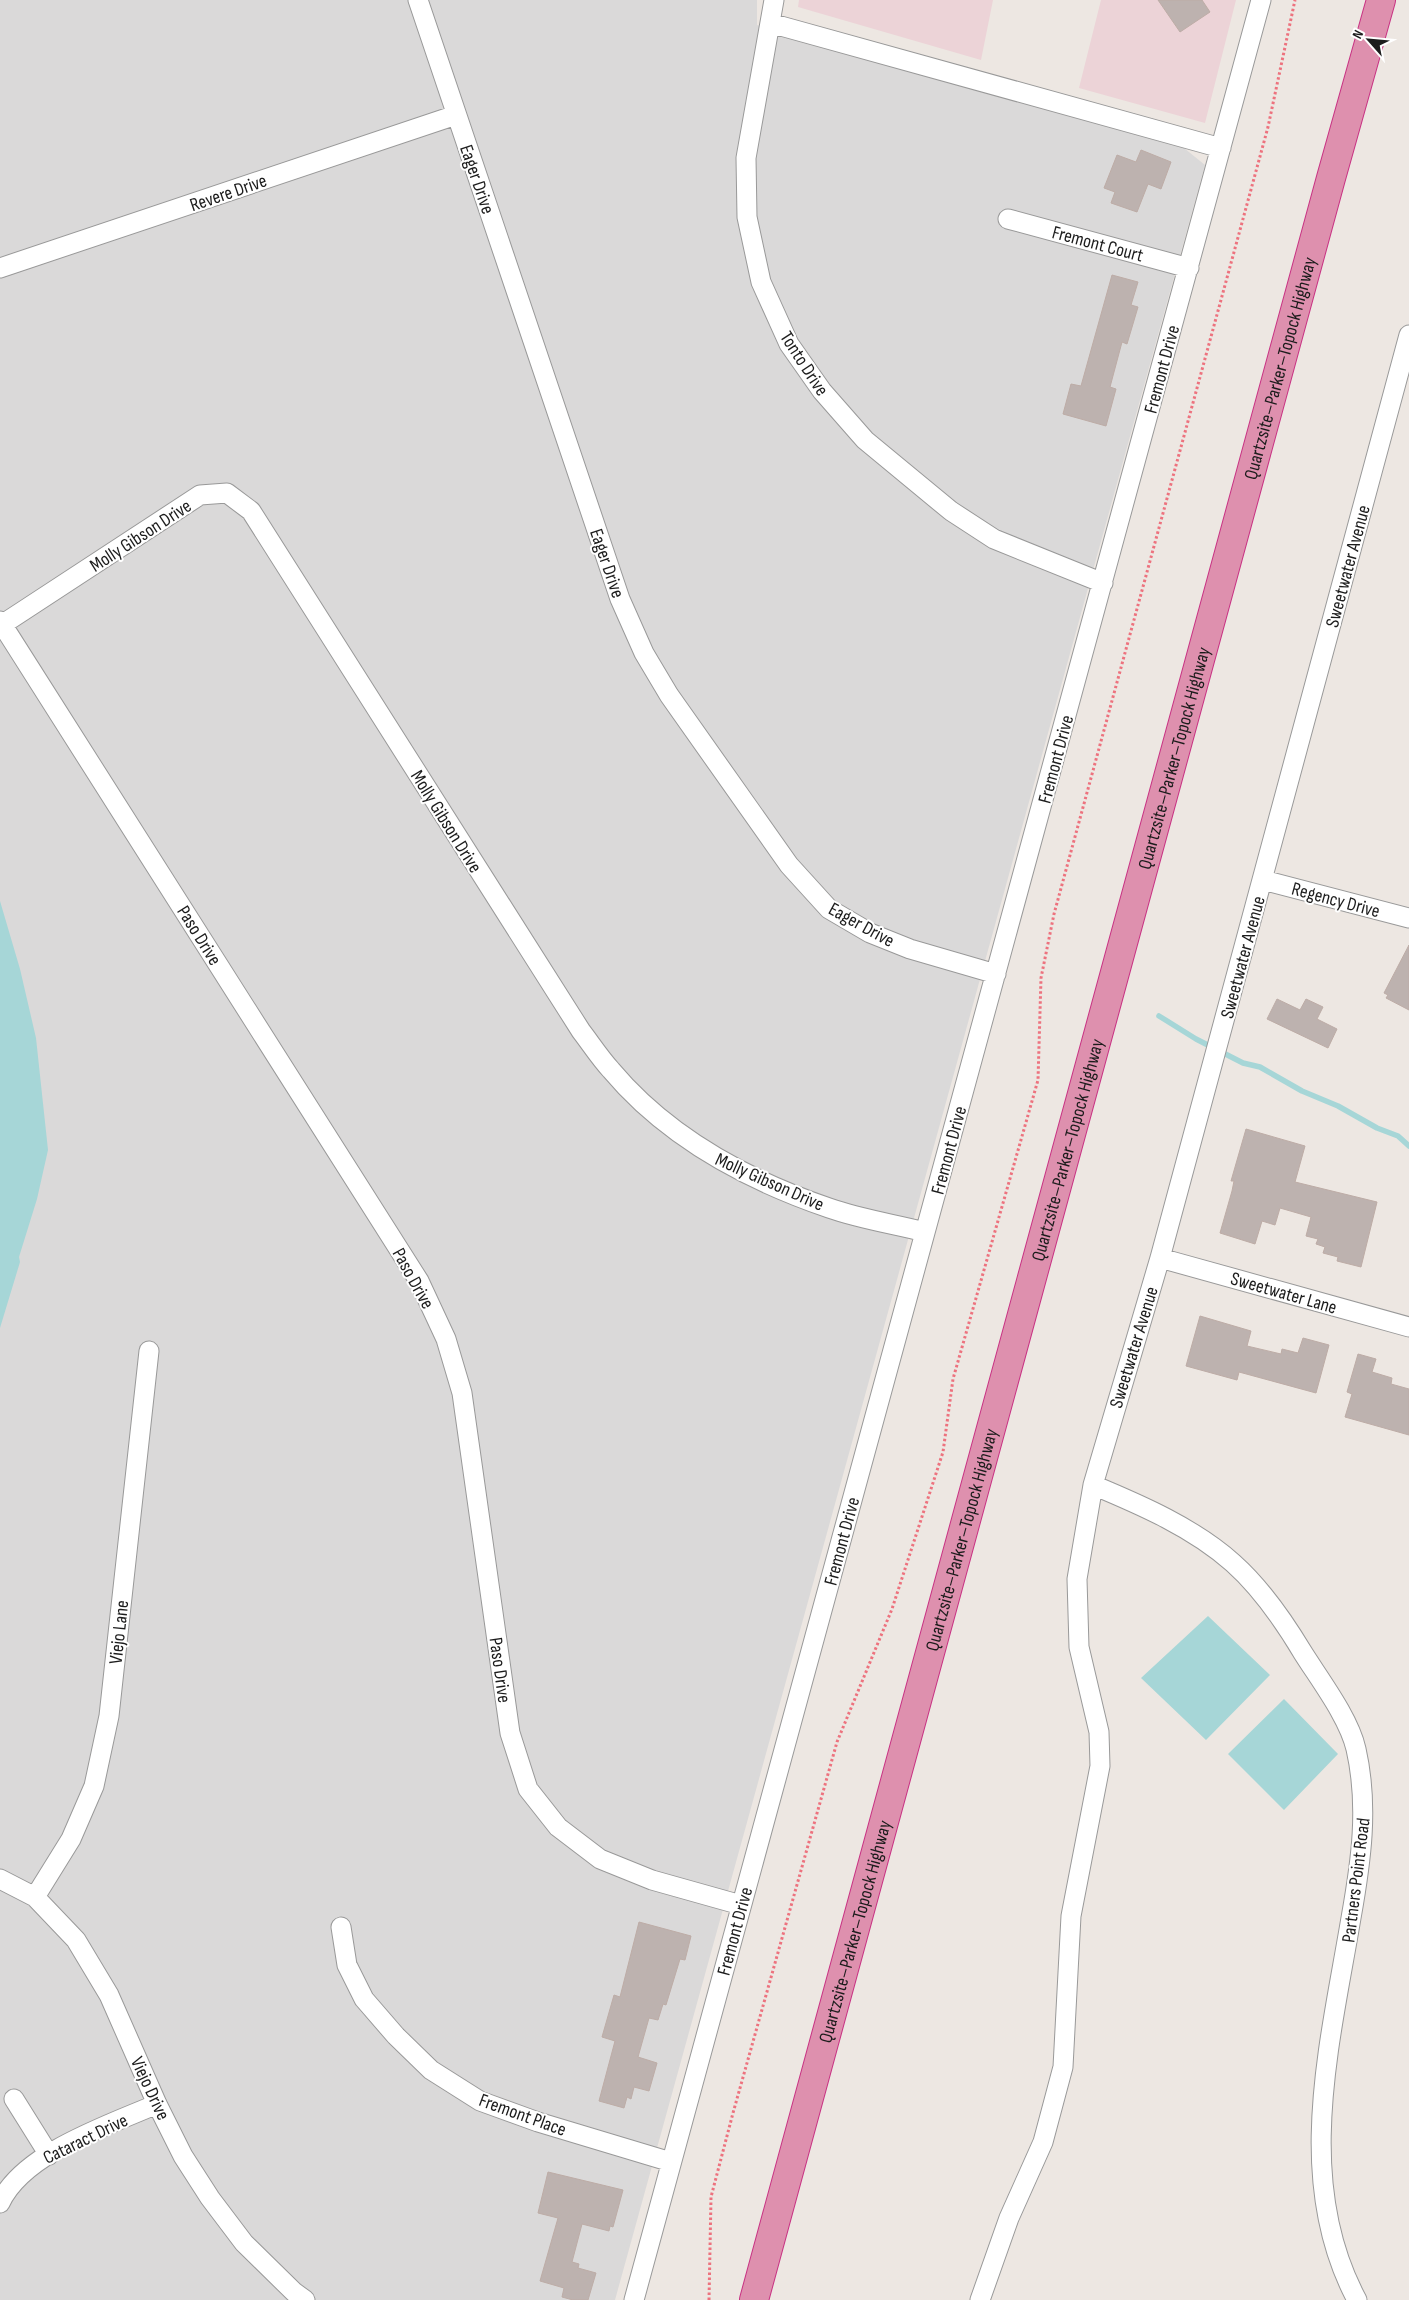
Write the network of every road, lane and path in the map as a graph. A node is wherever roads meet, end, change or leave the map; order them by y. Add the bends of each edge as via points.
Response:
1 (418, 0) edge
2 (774, 0) edge
3 (1261, 0) edge
4 (1295, 0) edge
5 (1381, 0) edge
6 (770, 23) junction
7 (456, 115) junction
8 (1221, 148) junction
9 (1008, 219) dead end
10 (0, 268) edge
11 (1189, 268) junction
12 (1409, 336) edge
13 (1103, 582) junction
14 (1, 622) edge
15 (1263, 880) junction
16 (1409, 918) edge
17 (996, 974) junction
18 (925, 1232) junction
19 (1160, 1258) junction
20 (1409, 1327) edge
21 (149, 1351) dead end
22 (1093, 1485) junction
23 (0, 1878) edge
24 (35, 1897) junction
25 (741, 1905) junction
26 (341, 1927) dead end
27 (14, 2099) dead end
28 (157, 2104) junction
29 (49, 2155) junction
30 (671, 2162) junction
31 (0, 2203) edge
32 (305, 2300) edge
33 (634, 2300) edge
34 (709, 2300) edge
35 (754, 2300) edge
36 (980, 2300) edge
37 (1357, 2300) edge

1 - 7 street, Eager Drive
2 - 6 street, Tonto Drive
3 - 8 street, Fremont Drive
4 - 34 path via 1268,127 1054,914 1041,978 1038,1080 953,1379 943,1452 892,1609 836,1742 711,2197
5 - 35 highway, Quartzsite–Parker–Topock Highway
6 - 8 street
6 - 13 street, Tonto Drive via 746,158 747,217 761,282 789,344 822,391 865,440 952,511 994,539
7 - 10 street, Revere Drive
7 - 17 street, Eager Drive via 620,599 644,653 669,695 789,866 829,909 910,949
8 - 11 street, Fremont Drive
9 - 11 street, Fremont Court
11 - 13 street, Fremont Drive
12 - 15 street, Sweetwater Avenue
13 - 17 street, Fremont Drive
14 - 18 street, Molly Gibson Drive via 200,495 227,493 251,511 581,1031 617,1077 671,1128 714,1158 831,1209
14 - 25 street, Paso Drive via 419,1281 446,1339 462,1393 510,1733 528,1789 558,1827 600,1859 652,1880
15 - 16 street, Regency Drive
15 - 19 street, Sweetwater Avenue
17 - 18 street, Fremont Drive
18 - 25 street, Fremont Drive
19 - 20 street, Sweetwater Lane
19 - 22 street, Sweetwater Avenue
21 - 24 street, Viejo Lane via 109,1716 94,1786 71,1839
22 - 36 street, Sweetwater Avenue via 1077,1579 1079,1647 1099,1732 1100,1766 1071,1916 1063,2067 1043,2142 1009,2218
22 - 37 street, Partners Point Road via 1166,1518 1233,1563 1289,1630 1337,1708 1356,1747 1364,1804 1361,1863 1322,2090 1320,2142 1324,2191 1334,2242
23 - 24 street, Viejo Drive
24 - 28 street, Viejo Drive via 76,1940 110,1995
25 - 30 street, Fremont Drive
26 - 30 street, Fremont Place via 347,1965 364,1999 431,2070 480,2101
27 - 29 street
28 - 29 street, Cataract Drive via 66,2144
28 - 32 street, Viejo Drive via 210,2198 244,2243
29 - 31 street, Cataract Drive via 30,2166
30 - 33 street, Fremont Drive

